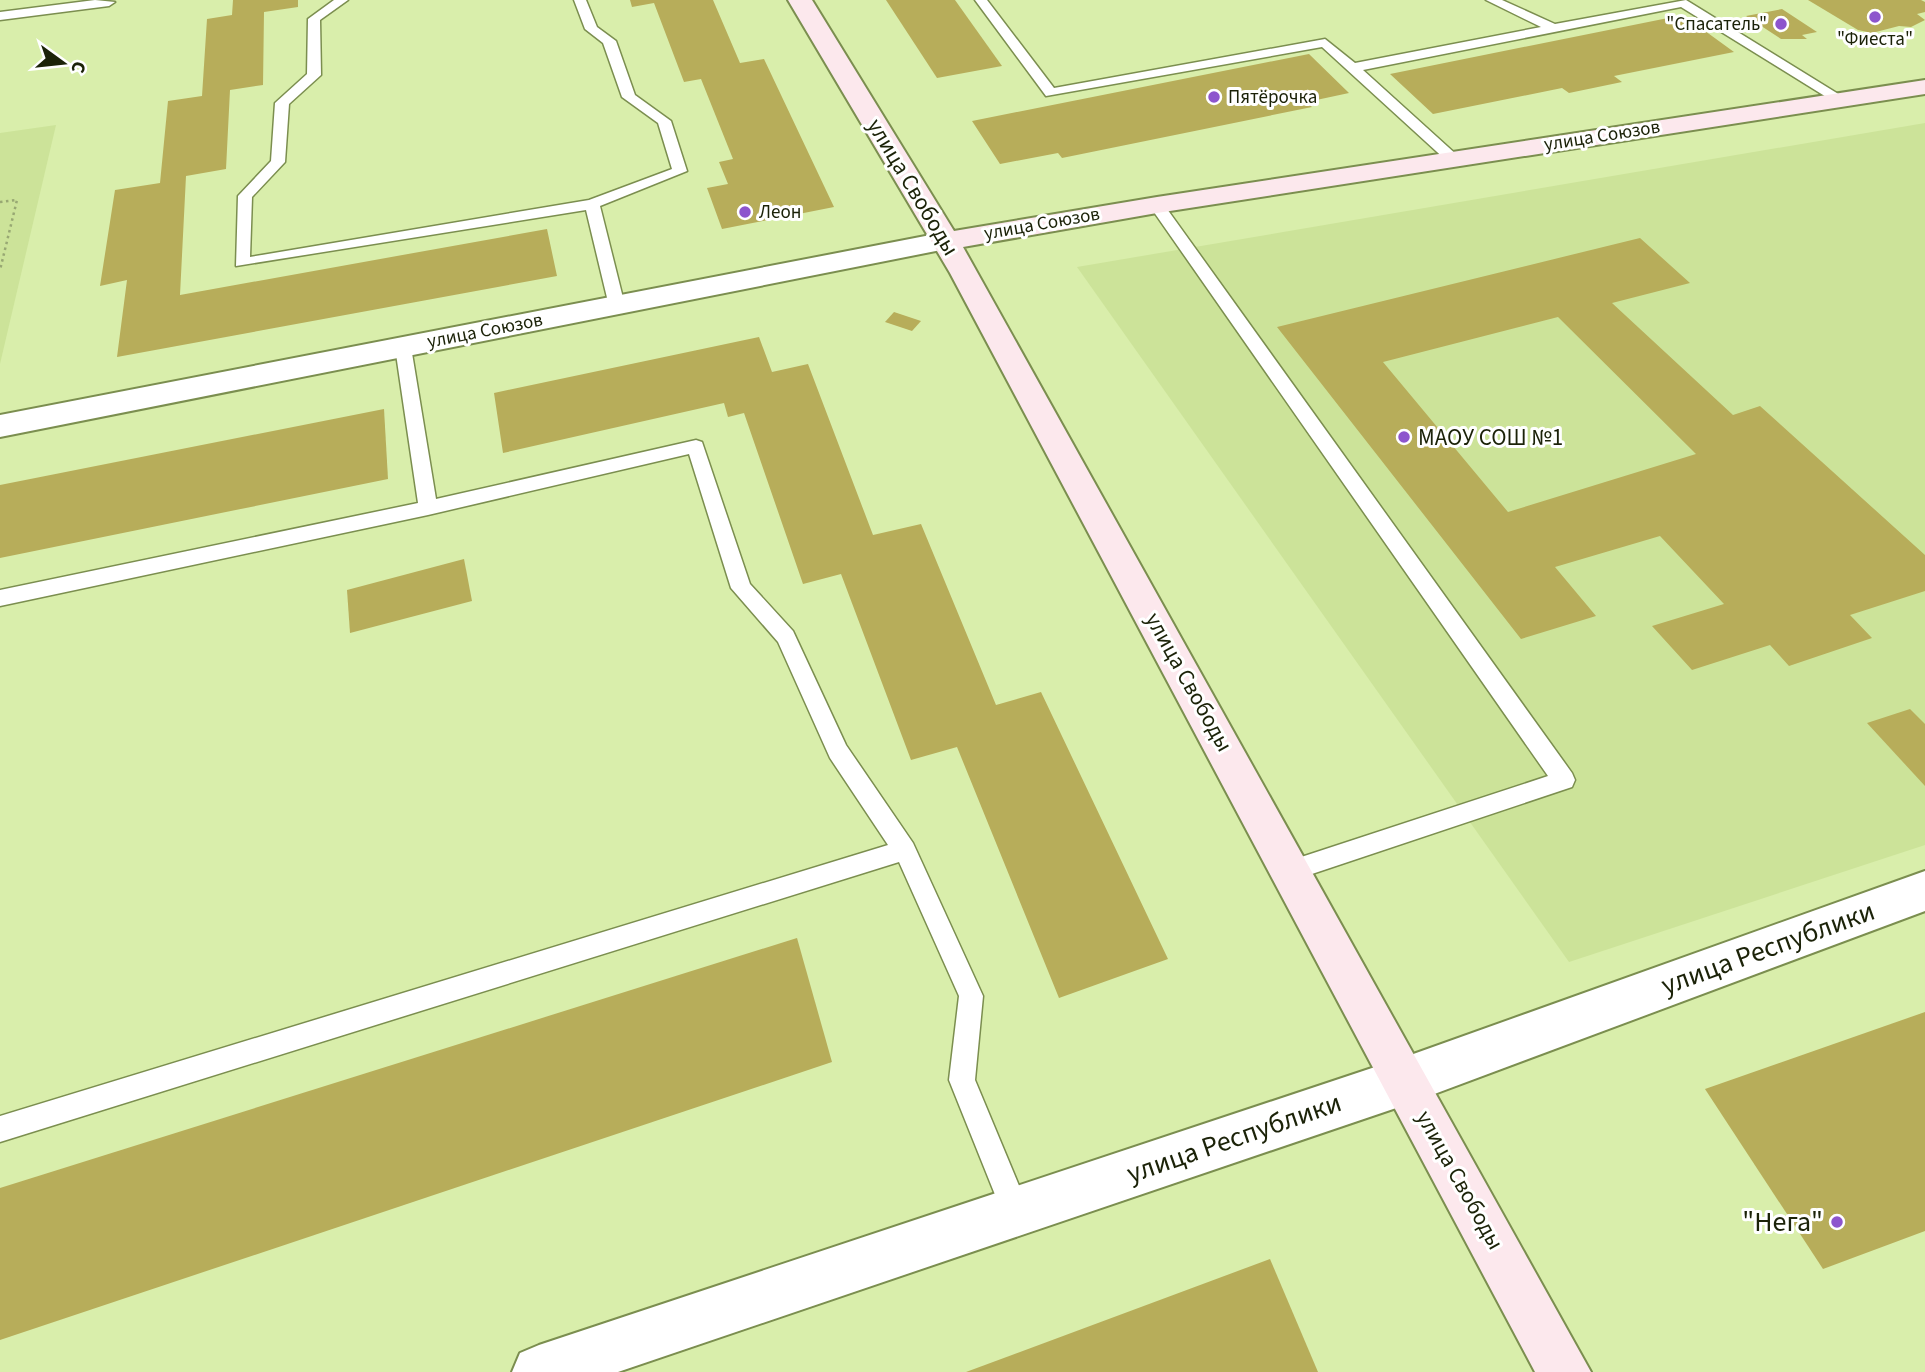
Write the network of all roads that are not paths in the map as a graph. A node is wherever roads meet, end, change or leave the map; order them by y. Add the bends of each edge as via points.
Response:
1 (342, 0) edge
2 (580, 0) edge
3 (800, 0) edge
4 (981, 0) edge
5 (1492, 0) edge
6 (109, 2) dead end
7 (0, 16) edge
8 (1554, 28) junction
9 (1352, 68) junction
10 (1925, 87) edge
11 (1841, 100) junction
12 (1452, 159) junction
13 (592, 204) junction
14 (1157, 205) junction
15 (946, 241) junction
16 (617, 306) junction
17 (404, 347) junction
18 (0, 426) edge
19 (428, 508) junction
20 (0, 598) edge
21 (905, 850) junction
22 (1291, 870) junction
23 (1925, 891) edge
24 (1405, 1081) junction
25 (0, 1129) edge
26 (1016, 1212) junction
27 (539, 1372) edge
28 (1564, 1372) edge

1 - 13 lane via 314,19 314,75 282,103 278,162 245,196 242,263
2 - 13 lane via 591,29 609,41 629,97 664,121 680,171
3 - 15 street, улица Свободы
4 - 9 lane via 1051,93 1325,43
5 - 8 lane
6 - 7 lane
8 - 9 lane
8 - 11 lane via 1683,3
9 - 12 lane
10 - 11 street, улица Союзов
11 - 12 street, улица Союзов
12 - 14 street, улица Союзов
13 - 16 lane
14 - 15 street, улица Союзов
14 - 22 lane via 1564,780
15 - 16 street, улица Союзов
15 - 22 street, улица Свободы
16 - 17 street, улица Союзов
17 - 18 street, улица Союзов
17 - 19 lane
19 - 20 lane
19 - 21 lane via 696,446 741,587 786,637 838,751
21 - 25 lane
21 - 26 lane via 971,996 962,1080
22 - 24 street, улица Свободы
23 - 24 street, улица Республики
24 - 26 street, улица Республики
24 - 28 street, улица Свободы
26 - 27 street, улица Республики

